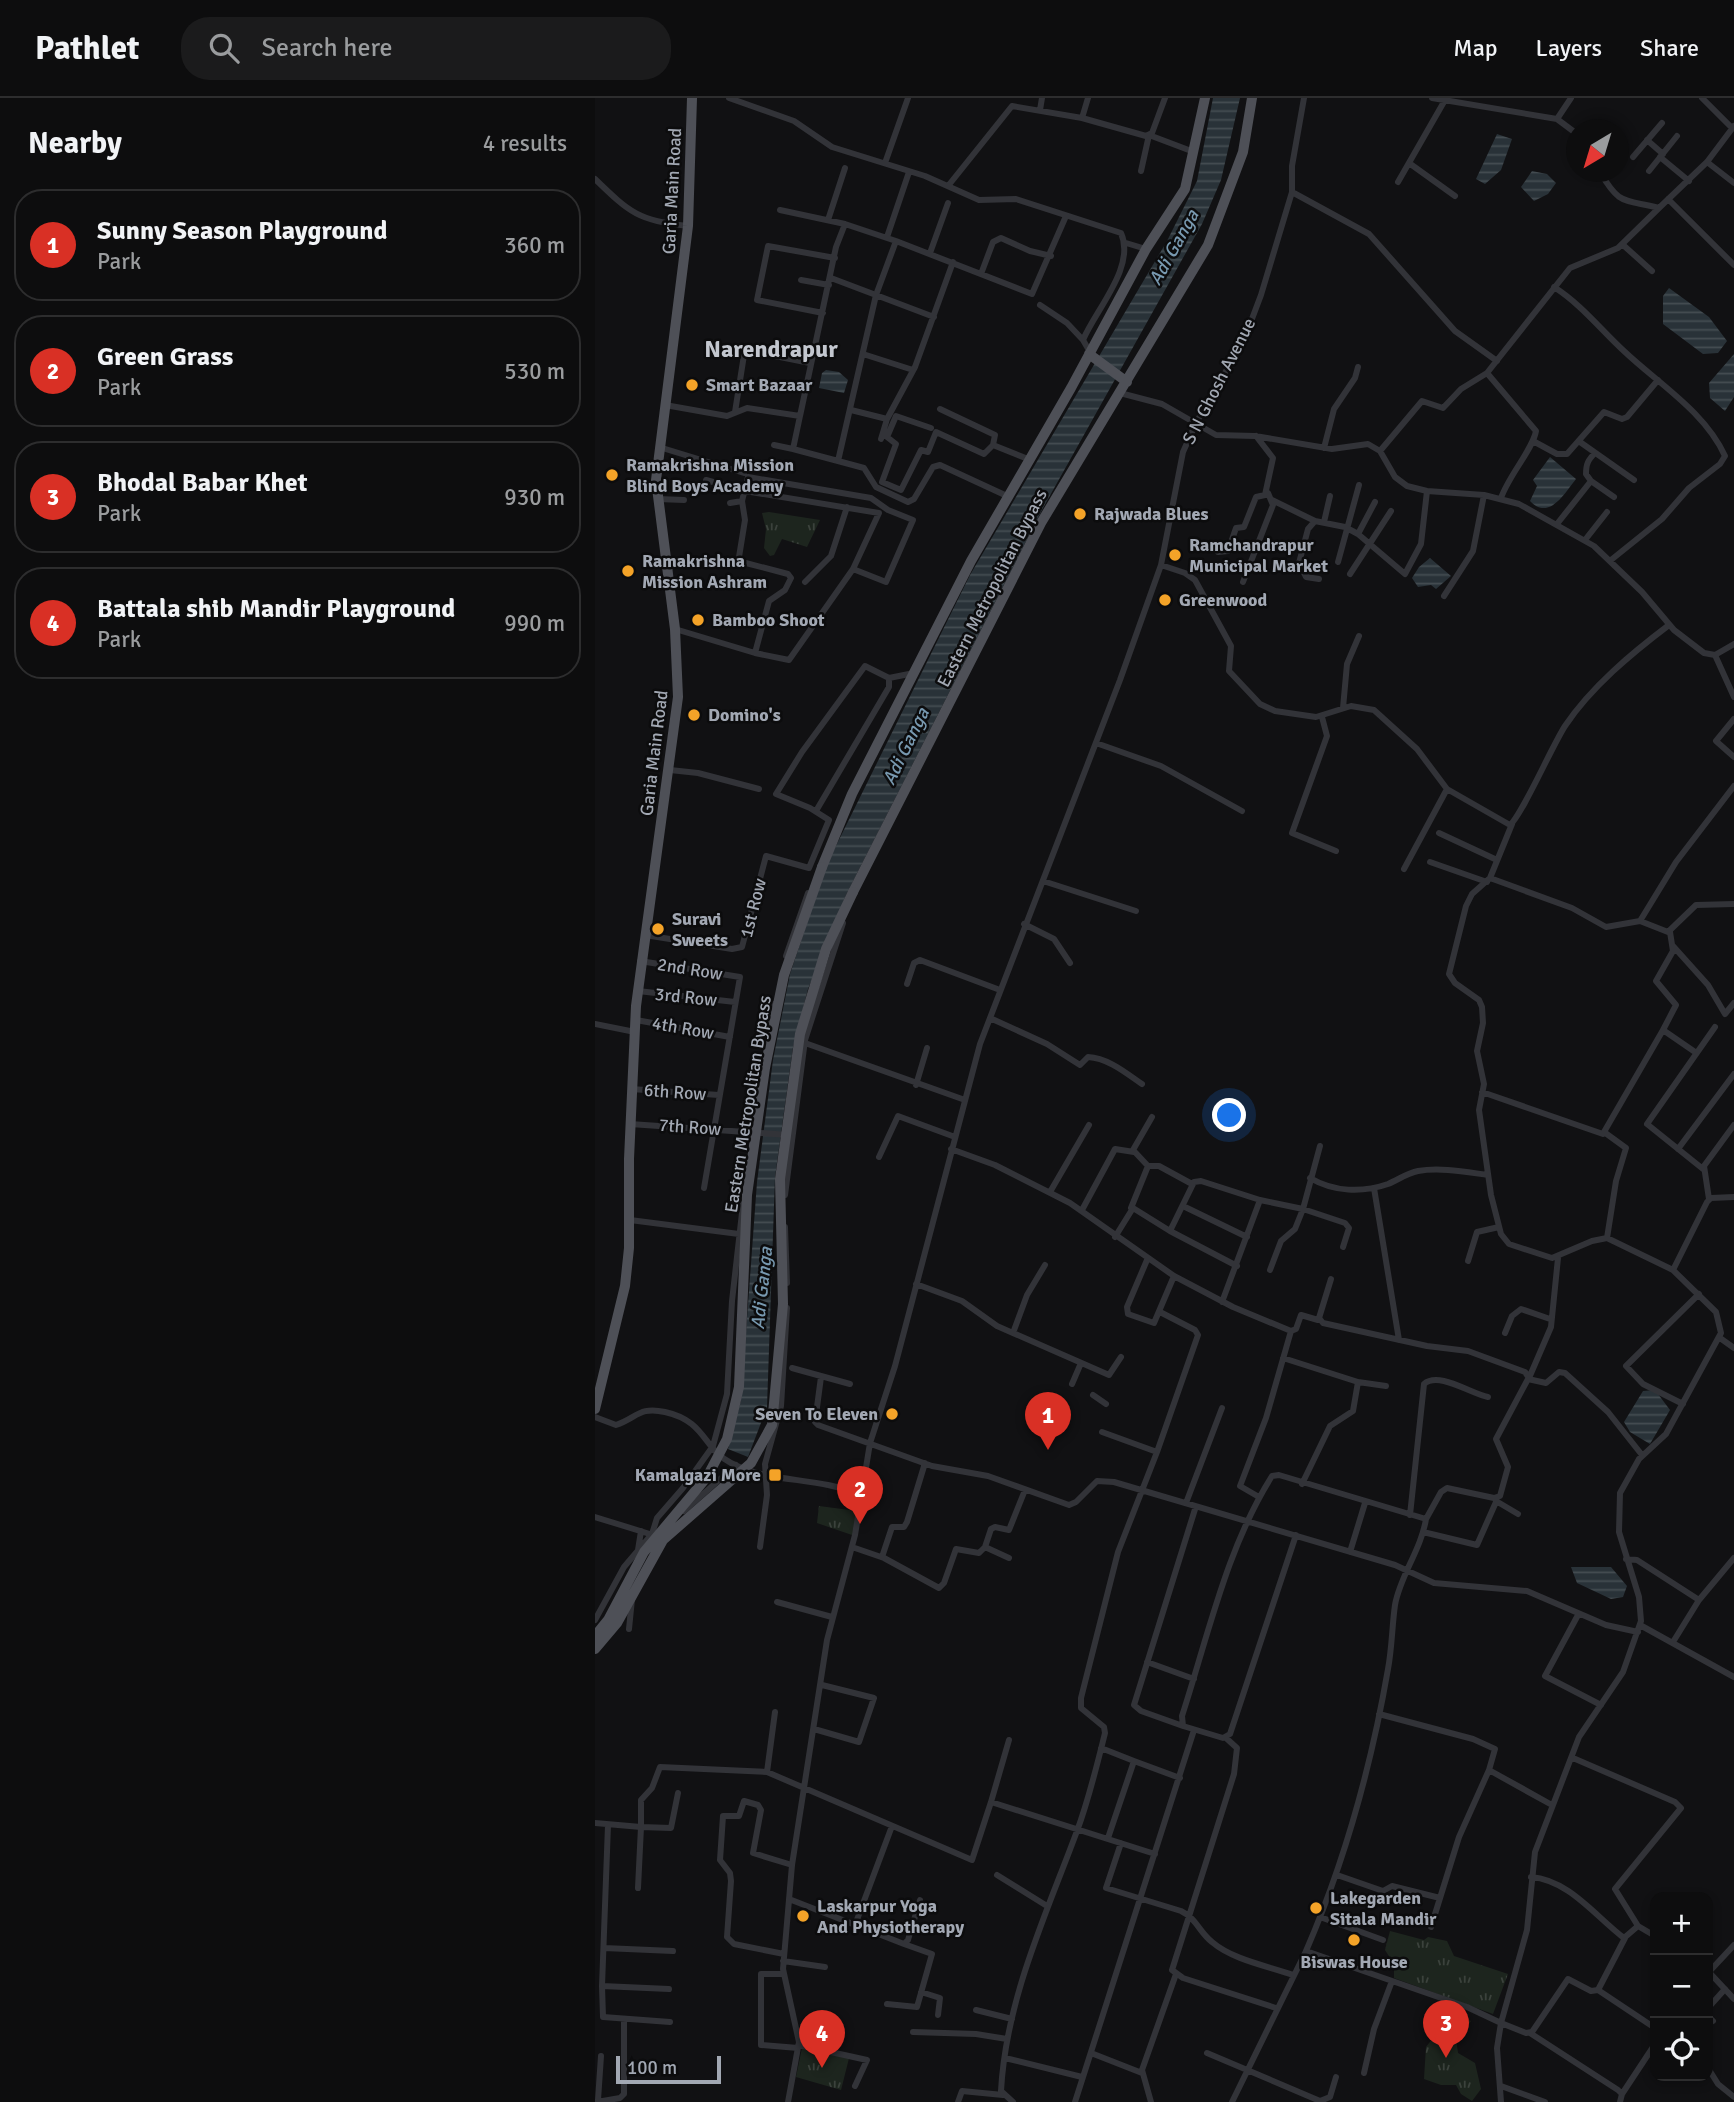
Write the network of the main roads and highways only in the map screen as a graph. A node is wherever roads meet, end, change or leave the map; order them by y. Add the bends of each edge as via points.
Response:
1 (692, 98) edge
2 (1205, 98) edge
3 (1252, 98) edge
4 (1090, 353) junction
5 (1127, 382) junction
6 (595, 1409) edge
7 (595, 1636) edge
8 (595, 1648) edge

1 - 6 main road, Garia Main Road via 688,226 656,499 675,629 678,698 640,961 625,1286
2 - 4 main road, Eastern Metropolitan Bypass via 1185,189
3 - 5 main road, Eastern Metropolitan Bypass via 1243,152 1216,225
4 - 5 main road
4 - 7 main road, Eastern Metropolitan Bypass, bridge via 1007,496 914,673 852,794 822,867 784,975 765,1068 747,1195 739,1387 727,1439 708,1477 644,1552
5 - 8 main road, Eastern Metropolitan Bypass, bridge via 1041,523 826,949 806,1010 780,1179 783,1304 772,1425 751,1463 663,1540 617,1623

